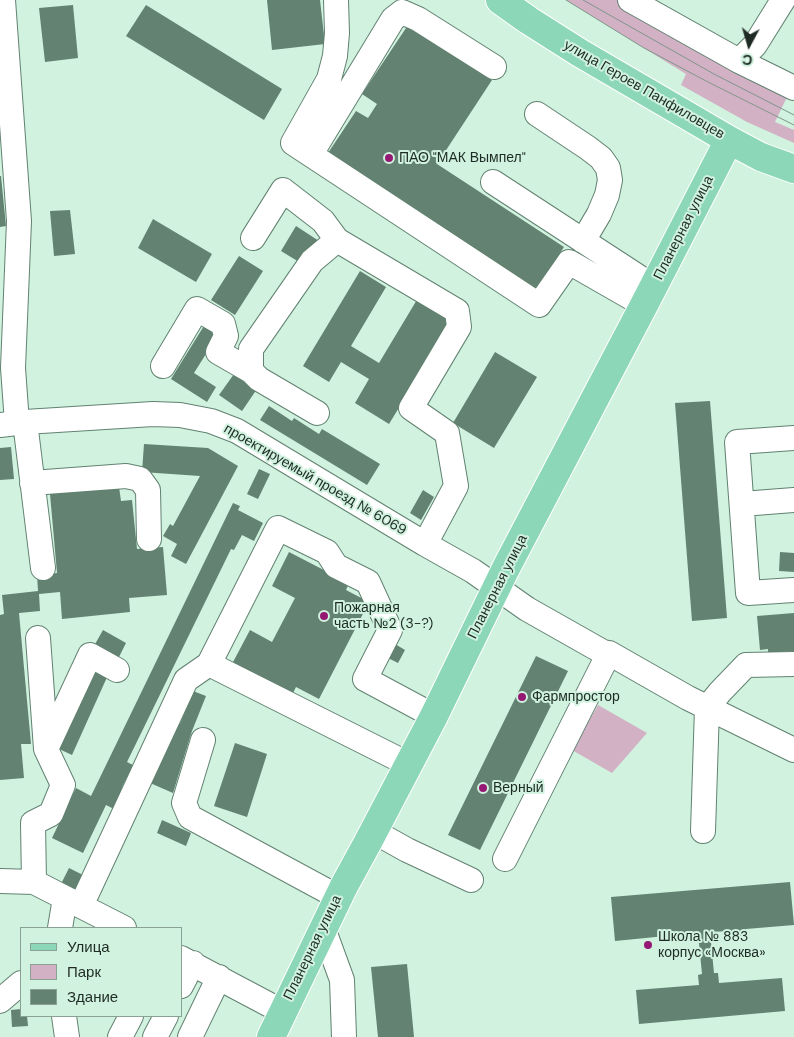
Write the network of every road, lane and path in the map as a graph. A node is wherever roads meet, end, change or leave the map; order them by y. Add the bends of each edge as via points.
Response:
1 (3, 0) edge
2 (336, 0) edge
3 (500, 0) edge
4 (630, 0) edge
5 (783, 0) edge
6 (402, 6) edge
7 (739, 61) junction
8 (494, 67) dead end
9 (794, 88) edge
10 (537, 114) dead end
11 (729, 140) junction
12 (311, 154) junction
13 (794, 169) edge
14 (493, 182) dead end
15 (253, 238) dead end
16 (337, 240) junction
17 (584, 241) junction
18 (649, 296) junction
19 (163, 366) dead end
20 (251, 371) junction
21 (317, 413) dead end
22 (14, 423) edge
23 (794, 438) edge
24 (32, 483) junction
25 (794, 500) edge
26 (742, 504) junction
27 (149, 539) dead end
28 (426, 544) junction
29 (43, 568) dead end
30 (496, 588) junction
31 (794, 590) edge
32 (38, 638) dead end
33 (609, 653) junction
34 (209, 664) junction
35 (794, 664) edge
36 (117, 670) dead end
37 (708, 708) junction
38 (434, 716) junction
39 (203, 740) dead end
40 (46, 749) junction
41 (794, 750) edge
42 (408, 764) junction
43 (373, 831) junction
44 (703, 832) dead end
45 (505, 859) dead end
46 (471, 880) dead end
47 (0, 881) edge
48 (34, 882) junction
49 (338, 897) junction
50 (73, 902) junction
51 (60, 927) edge
52 (122, 927) edge
53 (323, 928) junction
54 (185, 960) edge
55 (219, 977) junction
56 (182, 980) edge
57 (20, 984) edge
58 (0, 1001) edge
59 (283, 1012) junction
60 (64, 1017) edge
61 (131, 1017) edge
62 (165, 1017) edge
63 (67, 1037) edge
64 (120, 1037) edge
65 (155, 1037) edge
66 (190, 1037) edge
67 (271, 1037) edge
68 (344, 1037) edge

1 - 22 street via 19,221
2 - 12 street via 335,56 329,79 293,142
3 - 11 main road, улица Героев Панфиловцев via 580,53
4 - 7 street
5 - 7 street via 755,45
6 - 8 street
6 - 12 street
7 - 9 street
10 - 17 street via 588,148 608,168 607,195
11 - 13 main road, улица Героев Панфиловцев
11 - 18 main road, Планерная улица
12 - 18 street via 539,306 569,262
14 - 17 street
15 - 16 street via 283,190 323,221
16 - 20 street via 312,261 252,349
16 - 28 street via 457,310 459,327 411,408 447,433 456,486
17 - 18 street
18 - 30 main road, Планерная улица
19 - 20 street via 197,309 223,324 226,336 218,352
20 - 21 street via 274,389
22 - 24 street
22 - 28 street, проектируемый проезд № 6069 via 152,414 212,421 237,431
23 - 26 street via 737,442
24 - 27 street via 126,476 140,479 148,490
24 - 29 street
25 - 26 street
26 - 31 street via 748,593
28 - 30 street, проектируемый проезд № 6069
30 - 33 street, проектируемый проезд № 6069 via 527,609
30 - 38 main road, Планерная улица
32 - 40 street
33 - 37 street, проектируемый проезд № 6069
33 - 45 street
34 - 38 street via 278,528 326,552 336,566 368,582 390,630 365,679
34 - 42 street
34 - 50 street via 186,680
35 - 37 street via 746,665
36 - 40 street via 90,655
37 - 41 street, проектируемый проезд № 6069
37 - 44 street
38 - 42 main road, Планерная улица
39 - 49 street via 184,803 190,817
40 - 48 street via 63,785 51,814 33,823
42 - 43 main road, Планерная улица
43 - 46 street
43 - 49 main road, Планерная улица
47 - 48 street
48 - 50 street
49 - 53 main road, Планерная улица
50 - 51 street
50 - 52 street
53 - 59 main road, Планерная улица
53 - 68 street via 342,980
54 - 55 street
54 - 56 street
55 - 59 street
55 - 66 street
57 - 58 street
59 - 67 main road, Планерная улица
60 - 63 street
61 - 64 street
62 - 65 street

